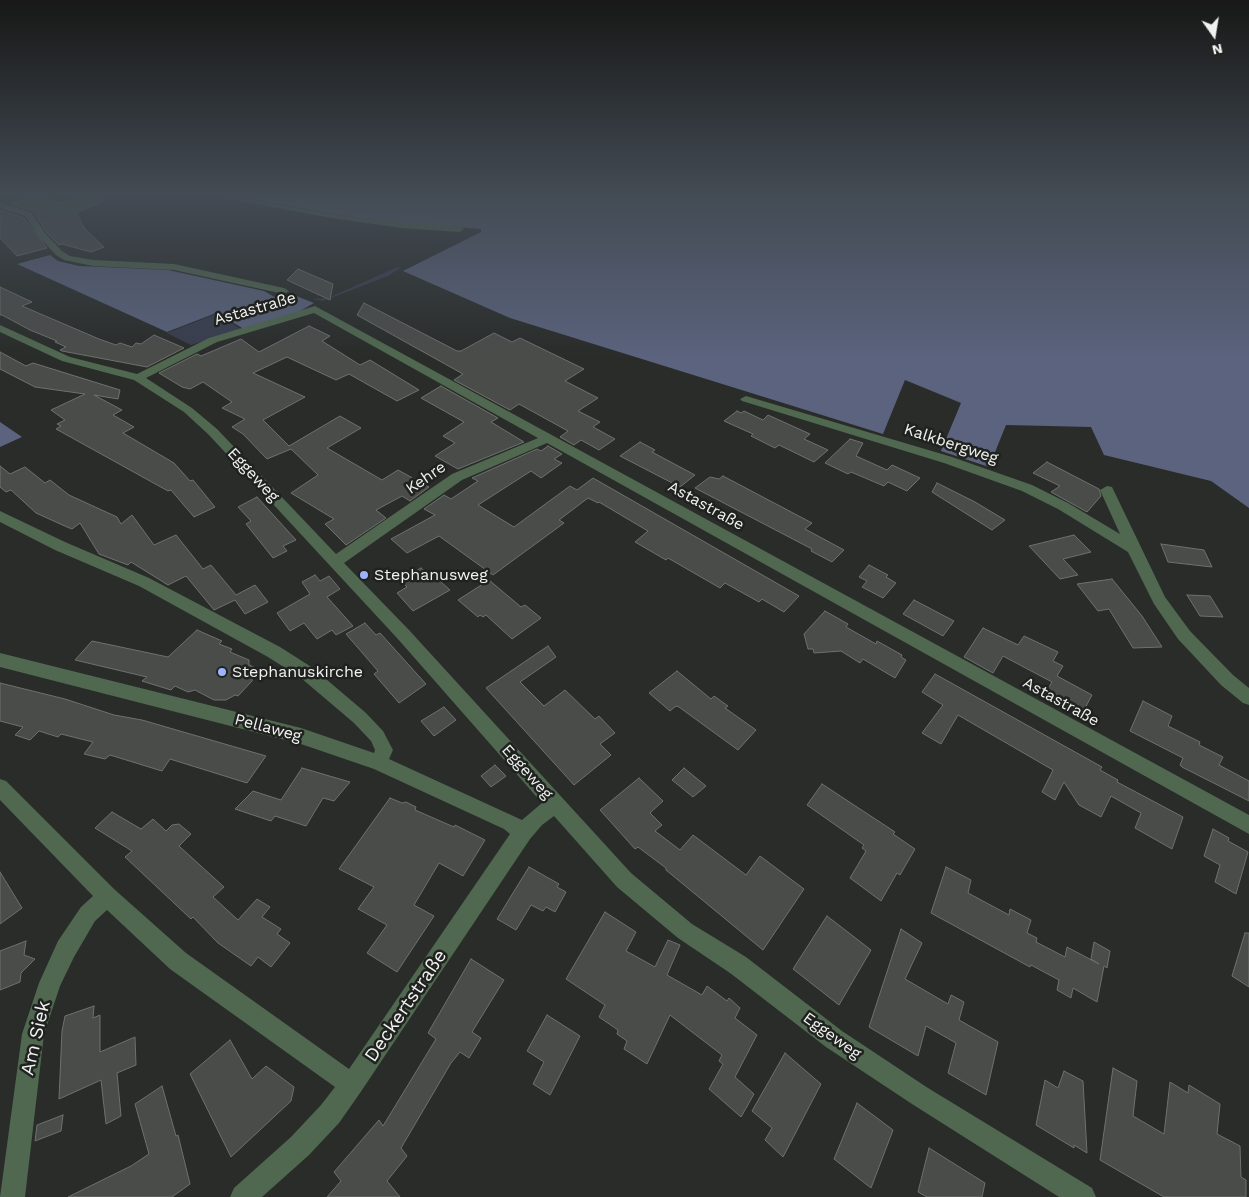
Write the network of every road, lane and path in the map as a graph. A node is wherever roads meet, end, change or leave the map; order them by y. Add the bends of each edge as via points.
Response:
1 (54, 249) edge
2 (284, 291) dead end
3 (0, 328) edge
4 (138, 378) junction
5 (746, 399) dead end
6 (547, 438) junction
7 (1107, 490) dead end
8 (0, 516) edge
9 (1133, 549) junction
10 (334, 562) junction
11 (0, 660) edge
12 (1249, 698) edge
13 (379, 763) junction
14 (0, 787) edge
15 (556, 804) junction
16 (1249, 825) edge
17 (523, 832) junction
18 (107, 896) junction
19 (352, 1085) junction
20 (12, 1197) edge
21 (243, 1197) edge
22 (1083, 1197) edge

1 - 2 street via 67,258 93,263 174,267
3 - 4 street, Eggeweg via 66,359
4 - 6 street, Astastraße via 213,340 315,309
4 - 10 street, Eggeweg via 188,410 211,430
5 - 9 street, Kalkbergweg via 948,460 1028,488
6 - 10 street, Kehre via 457,477
6 - 16 street, Astastraße
7 - 9 street
8 - 13 street via 144,582 274,652 313,679 377,736 384,750
9 - 12 street via 1159,600 1184,635
10 - 15 street, Eggeweg
11 - 13 street, Pellaweg via 301,736
13 - 17 street, Pellaweg via 511,823
14 - 18 street
15 - 17 street, Deckertstraße
15 - 22 street, Eggeweg via 624,880 684,931 738,965 834,1039
17 - 19 street, Deckertstraße
18 - 19 street via 178,961
18 - 20 street, Am Siek via 88,914 66,949 50,983 33,1034
19 - 21 street, Deckertstraße via 300,1146

